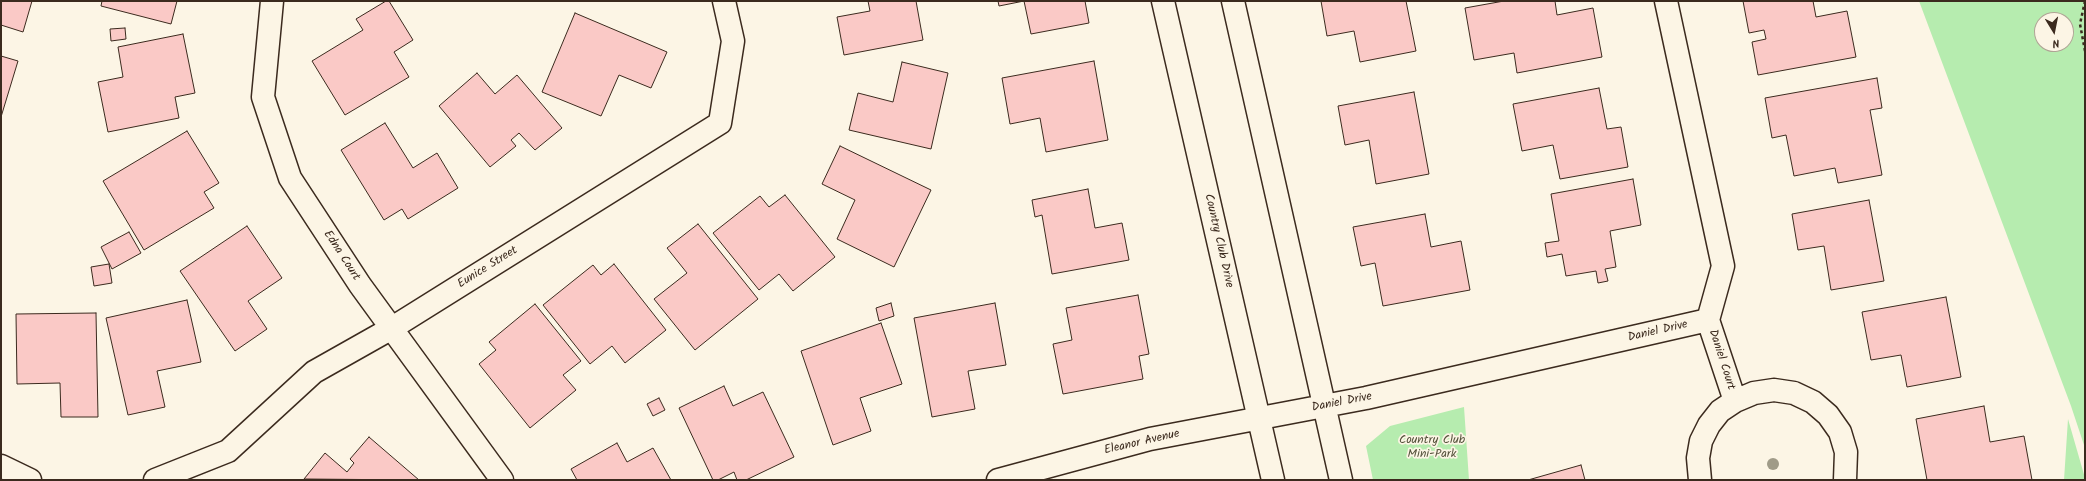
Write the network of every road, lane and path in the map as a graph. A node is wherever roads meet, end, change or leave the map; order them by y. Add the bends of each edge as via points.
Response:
1 (272, 1) edge
2 (724, 1) edge
3 (1163, 1) edge
4 (1233, 1) edge
5 (1666, 1) edge
6 (2085, 1) edge
7 (2085, 51) edge
8 (1708, 320) junction
9 (392, 328) junction
10 (1734, 401) junction
11 (1324, 406) junction
12 (1289, 414) joint
13 (1259, 419) junction
14 (1, 466) edge
15 (30, 480) edge
16 (154, 480) edge
17 (502, 480) edge
18 (998, 480) edge
19 (1273, 480) edge
20 (1341, 480) edge
21 (1700, 480) edge
22 (1845, 480) edge

1 - 9 street, Edna Court via 263,97 290,178 360,285
2 - 9 street, Eunice Street via 733,41 720,123
3 - 13 street, Country Club Drive
4 - 11 street
5 - 8 street via 1723,266
6 - 7 path via 2080,24
8 - 10 street, Daniel Court
8 - 11 street, Daniel Drive
9 - 16 street, Eunice Street via 314,372 228,451
9 - 17 street, Edna Court
10 - 21 street, Daniel Court via 1720,411 1701,441 1698,458
10 - 22 street, Daniel Court via 1754,393 1774,390 1794,393 1813,402 1840,432 1846,452
11 - 12 street, Daniel Drive
11 - 20 street
12 - 13 street, Eleanor Avenue
13 - 18 street, Eleanor Avenue via 1150,439
13 - 19 street, Country Club Drive
14 - 15 street

